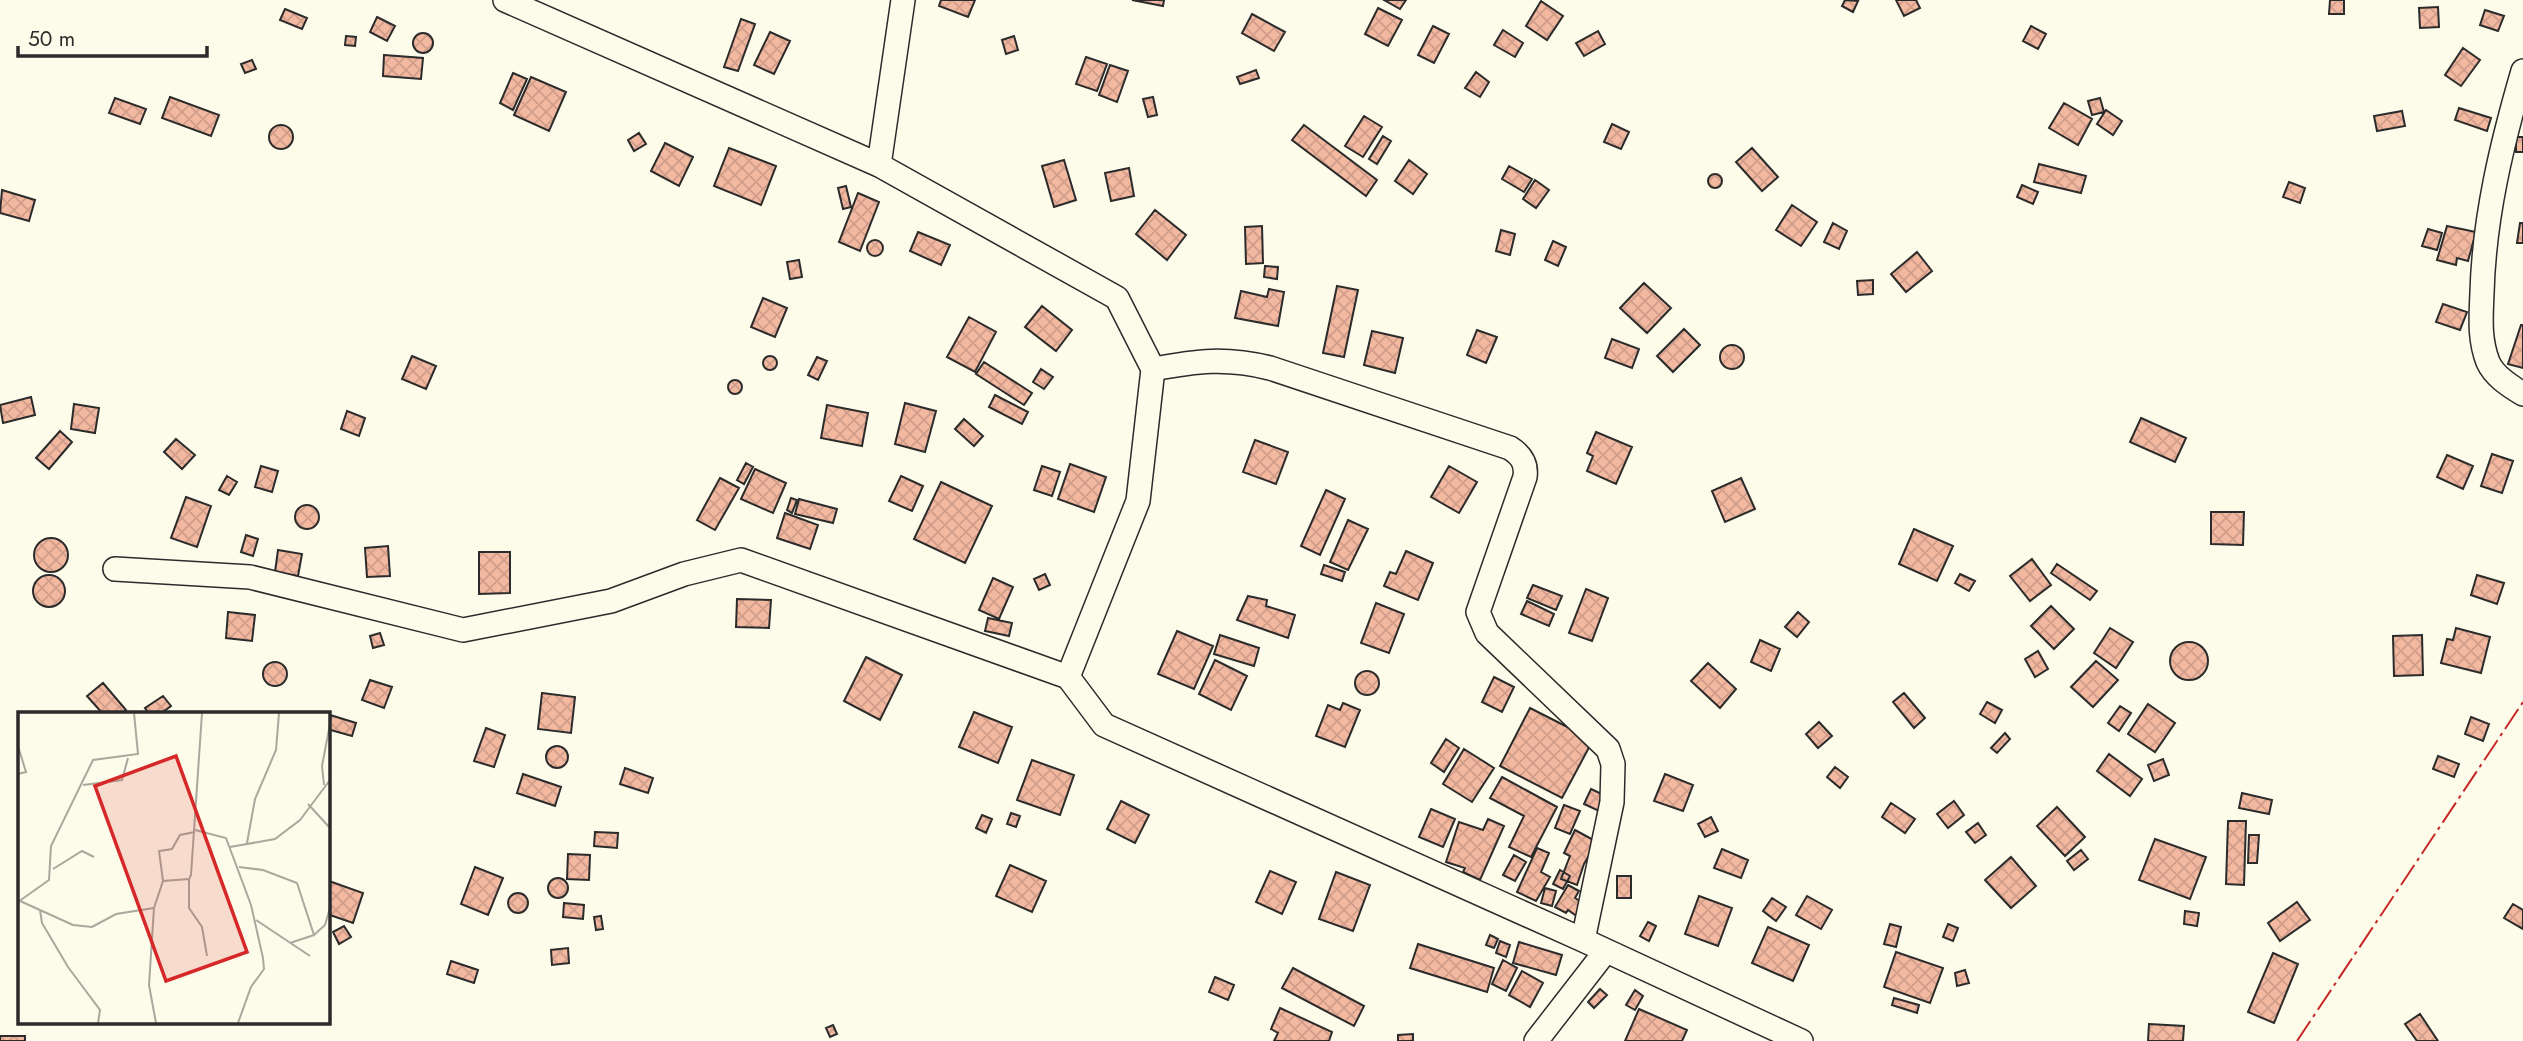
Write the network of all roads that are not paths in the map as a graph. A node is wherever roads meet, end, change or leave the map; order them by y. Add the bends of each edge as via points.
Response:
1 (505, 0) edge
2 (903, 0) edge
3 (2523, 71) edge
4 (879, 165) junction
5 (1153, 369) junction
6 (2523, 394) edge
7 (115, 569) dead end
8 (1068, 677) junction
9 (1583, 940) junction
10 (1605, 952) junction
11 (1536, 1041) edge
12 (1801, 1041) edge

1 - 4 street
2 - 4 street
3 - 6 street via 2501,146 2483,261 2480,335 2489,365
4 - 5 street via 1117,298
5 - 8 street via 1138,501
5 - 9 street via 1198,362 1244,362 1270,368 1519,454 1525,477 1478,612 1487,633 1608,749 1613,764 1612,802
7 - 8 street via 250,576 463,630 611,601 684,574 741,560
8 - 9 street via 1104,725
9 - 10 street
10 - 11 street
10 - 12 street

